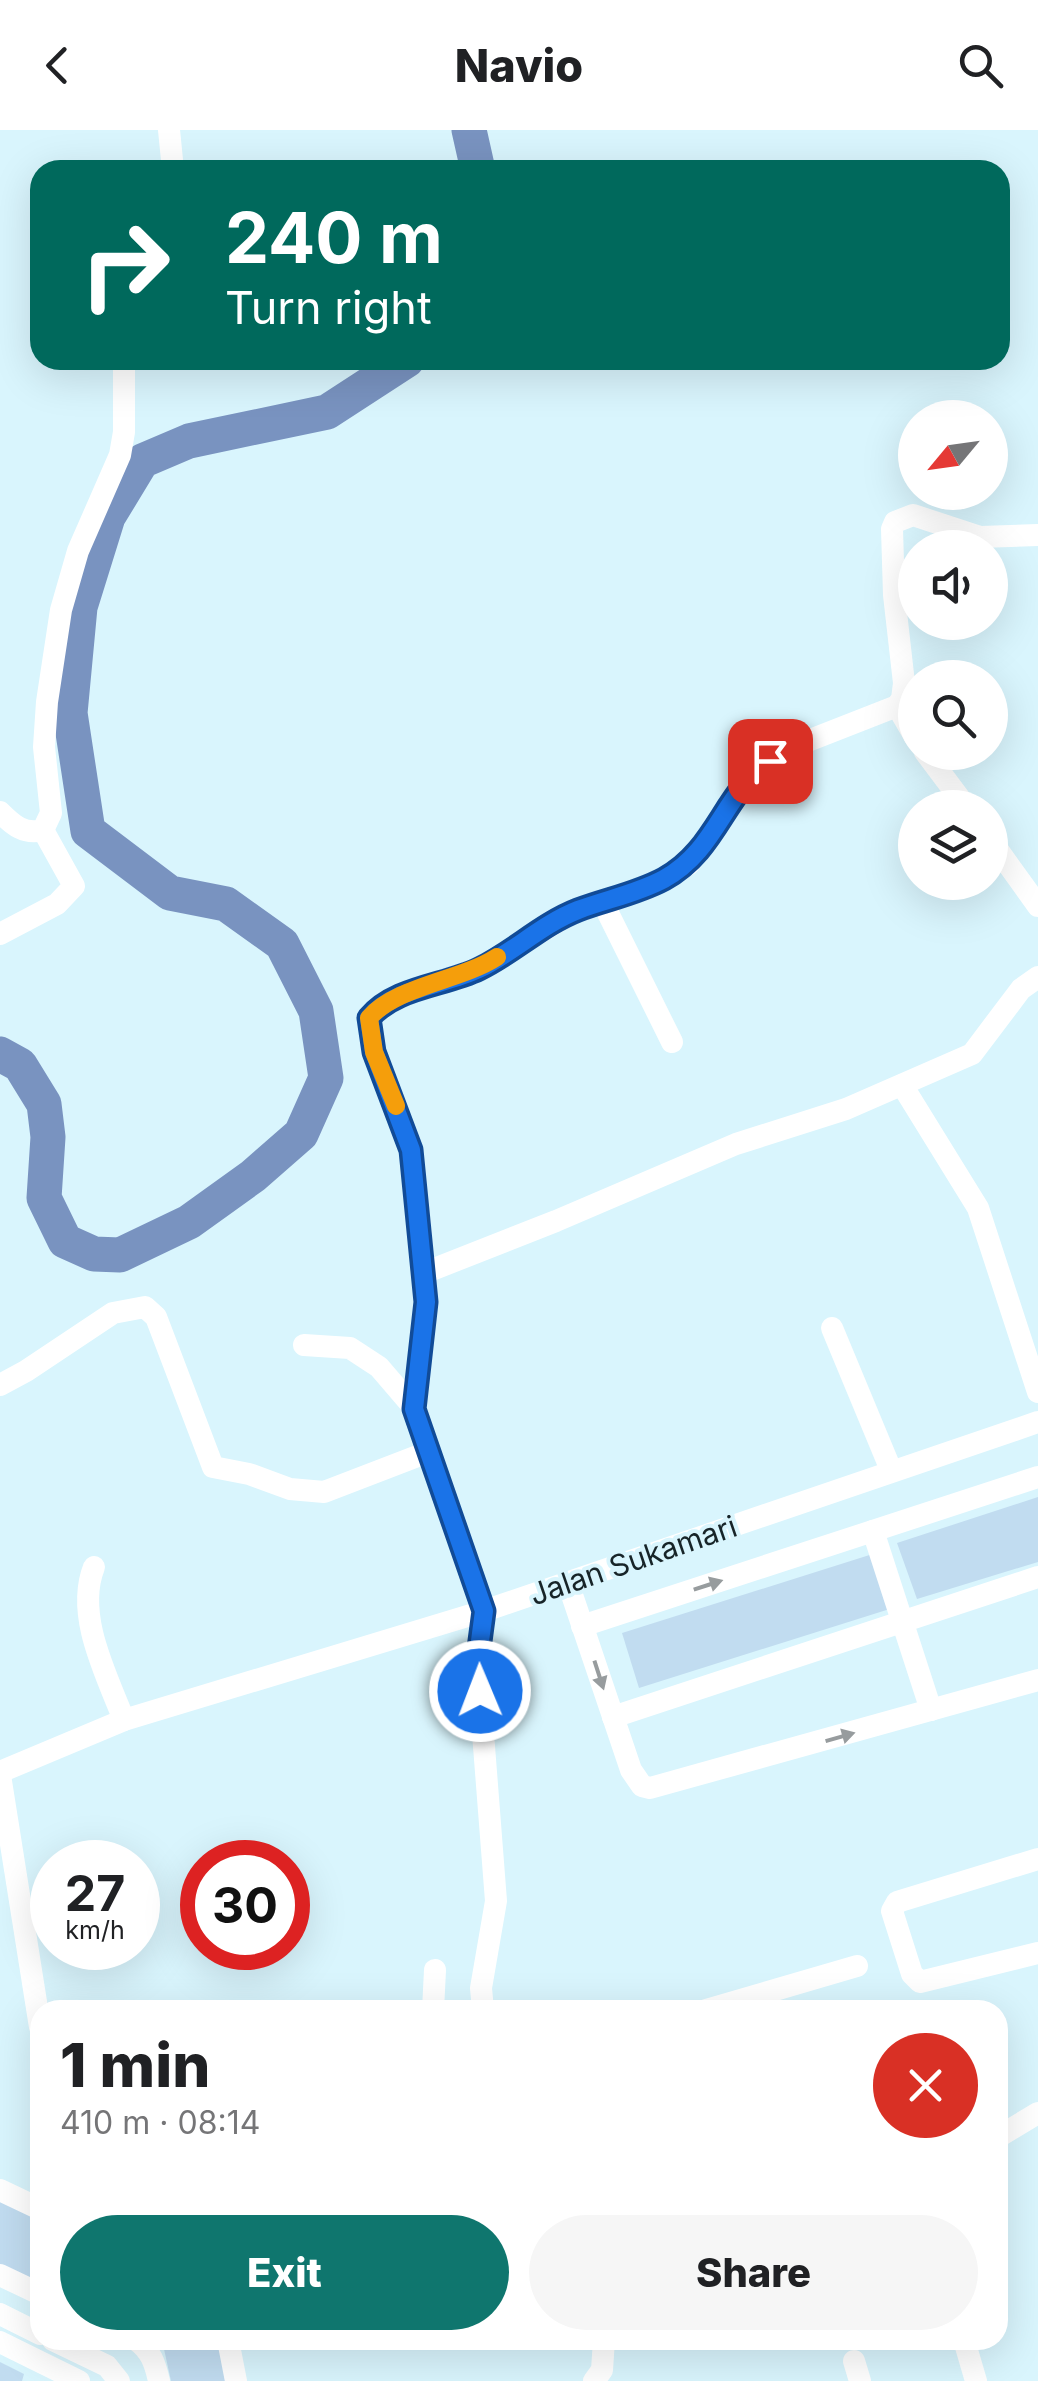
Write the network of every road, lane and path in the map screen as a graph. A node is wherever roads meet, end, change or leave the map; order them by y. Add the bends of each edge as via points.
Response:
1 (169, 130) edge
2 (171, 160) edge
3 (124, 370) edge
4 (1038, 535) edge
5 (897, 706) joint
6 (0, 812) edge
7 (43, 830) junction
8 (1008, 864) edge
9 (603, 903) junction
10 (1038, 906) edge
11 (0, 934) edge
12 (1038, 976) edge
13 (672, 1042) dead end
14 (902, 1085) junction
15 (424, 1272) junction
16 (832, 1328) dead end
17 (304, 1345) dead end
18 (0, 1385) edge
19 (1038, 1392) edge
20 (414, 1409) junction
21 (1038, 1422) edge
22 (428, 1452) junction
23 (890, 1470) junction
24 (1038, 1477) edge
25 (873, 1531) junction
26 (94, 1566) dead end
27 (1038, 1577) edge
28 (568, 1583) junction
29 (484, 1611) junction
30 (902, 1622) junction
31 (582, 1626) junction
32 (1038, 1680) edge
33 (931, 1710) junction
34 (612, 1717) junction
35 (124, 1720) junction
36 (0, 1773) edge
37 (1038, 1859) edge
38 (1038, 1953) edge
39 (856, 1966) dead end
40 (435, 1970) dead end
41 (36, 2000) edge
42 (434, 2000) edge
43 (482, 2000) edge
44 (740, 2000) edge
45 (1038, 2112) edge
46 (1008, 2130) edge
47 (0, 2190) edge
48 (30, 2204) edge
49 (0, 2275) edge
50 (30, 2286) edge
51 (0, 2314) edge
52 (30, 2329) edge
53 (0, 2342) edge
54 (74, 2350) edge
55 (147, 2350) edge
56 (230, 2350) edge
57 (603, 2350) edge
58 (967, 2350) edge
59 (32, 2370) edge
60 (79, 2381) edge
61 (119, 2381) edge
62 (160, 2381) edge
63 (236, 2381) edge
64 (594, 2381) edge
65 (976, 2381) edge

1 - 2 street
3 - 7 street via 120,455 60,610 47,702 50,813
4 - 5 street via 980,537 912,516 895,522 894,595 904,683
5 - 9 street via 770,761 753,773 689,864
6 - 7 street via 24,831
7 - 11 street via 74,886 58,904
8 - 10 street
9 - 13 street
9 - 15 street via 563,918 481,968 406,993 369,1018 374,1052 411,1150
12 - 14 street via 972,1054
14 - 15 street via 736,1144
14 - 19 street via 978,1208
15 - 20 street
16 - 23 street
17 - 20 street via 350,1348 379,1367
18 - 22 street via 114,1312 145,1307 156,1317 213,1467 324,1492
20 - 22 street
21 - 23 street, Jalan Sukamari
22 - 29 street
23 - 28 street, Jalan Sukamari
24 - 25 street
25 - 30 street
31 -> 25 street
26 - 35 street via 86,1601
27 - 30 street
28 - 29 street, Jalan Sukamari
28 - 31 street
29 - 35 street, Jalan Sukamari
29 - 43 street via 478,1656 496,1901
30 - 33 street
30 - 34 street
31 -> 34 street
32 - 33 street
34 -> 33 street via 636,1779 659,1788
35 - 36 street, Jalan Sukamari
36 - 41 street
37 - 38 street via 897,1902 892,1911 920,1982
39 - 44 street
40 - 42 street
45 - 46 street
47 - 48 street
49 - 50 street
51 - 52 street
53 - 59 street
54 - 61 street via 107,2366
55 - 62 street
56 - 63 street
57 - 64 street
58 - 65 street
59 - 60 street

